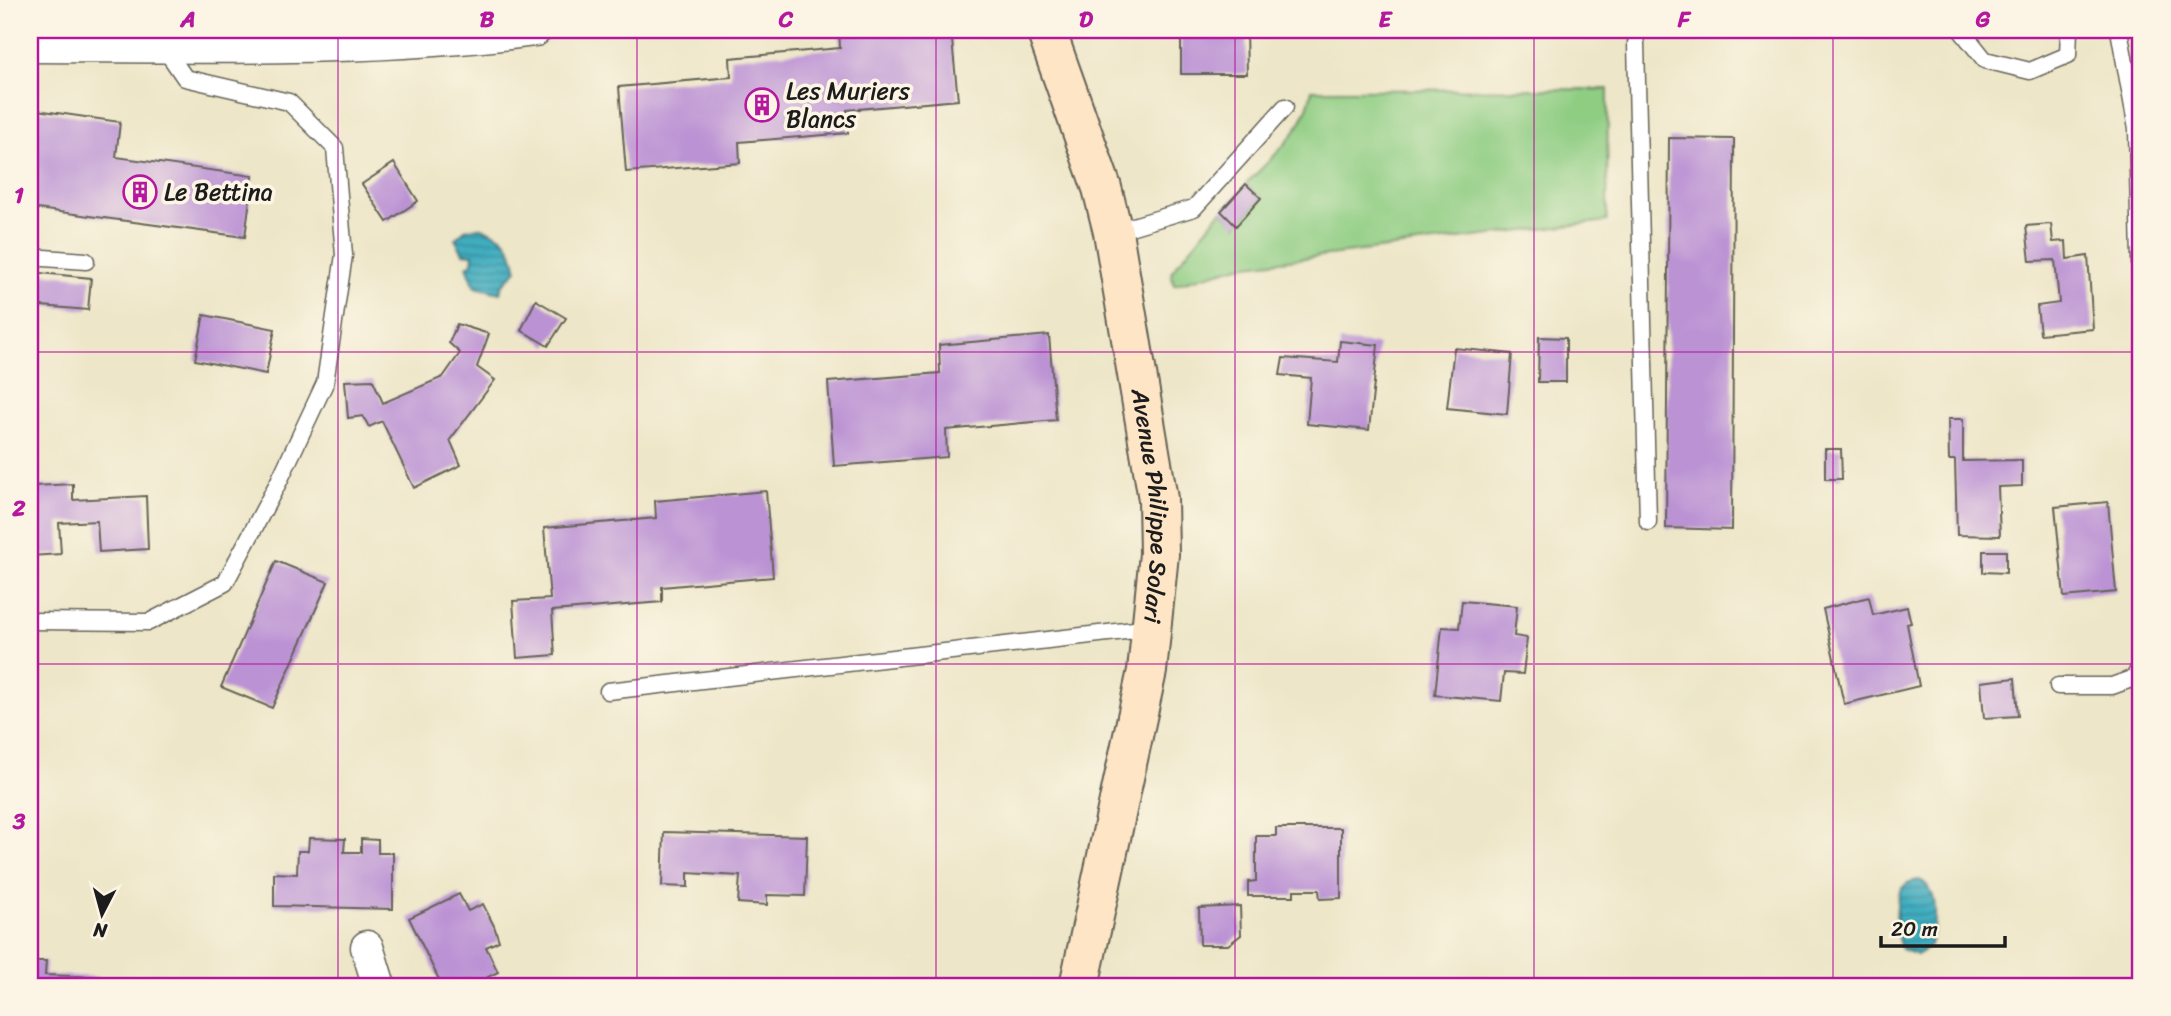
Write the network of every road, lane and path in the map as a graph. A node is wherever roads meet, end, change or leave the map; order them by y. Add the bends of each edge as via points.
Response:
1 (535, 30) edge
2 (1046, 30) edge
3 (1961, 30) edge
4 (2069, 30) edge
5 (2119, 30) edge
6 (1636, 43) dead end
7 (30, 46) edge
8 (163, 46) junction
9 (1285, 107) dead end
10 (1113, 232) junction
11 (30, 257) edge
12 (86, 261) dead end
13 (2141, 303) edge
14 (1648, 522) dead end
15 (30, 621) edge
16 (1154, 628) junction
17 (2141, 665) edge
18 (2058, 686) dead end
19 (608, 691) dead end
20 (367, 947) dead end
21 (379, 986) edge
22 (1080, 986) edge

1 - 8 street via 475,38
2 - 10 main road, Avenue Philippe Solari
3 - 4 lane via 1985,60 2030,71 2068,55
5 - 13 lane via 2137,130
6 - 14 lane
7 - 8 street
8 - 15 lane via 185,78 289,102 335,148 344,256 325,383 225,583 149,622
9 - 10 lane via 1194,208
10 - 16 main road, Avenue Philippe Solari via 1158,499
11 - 12 lane
16 - 19 lane
16 - 22 main road, Avenue Philippe Solari
17 - 18 lane via 2134,678 2112,686
20 - 21 street

